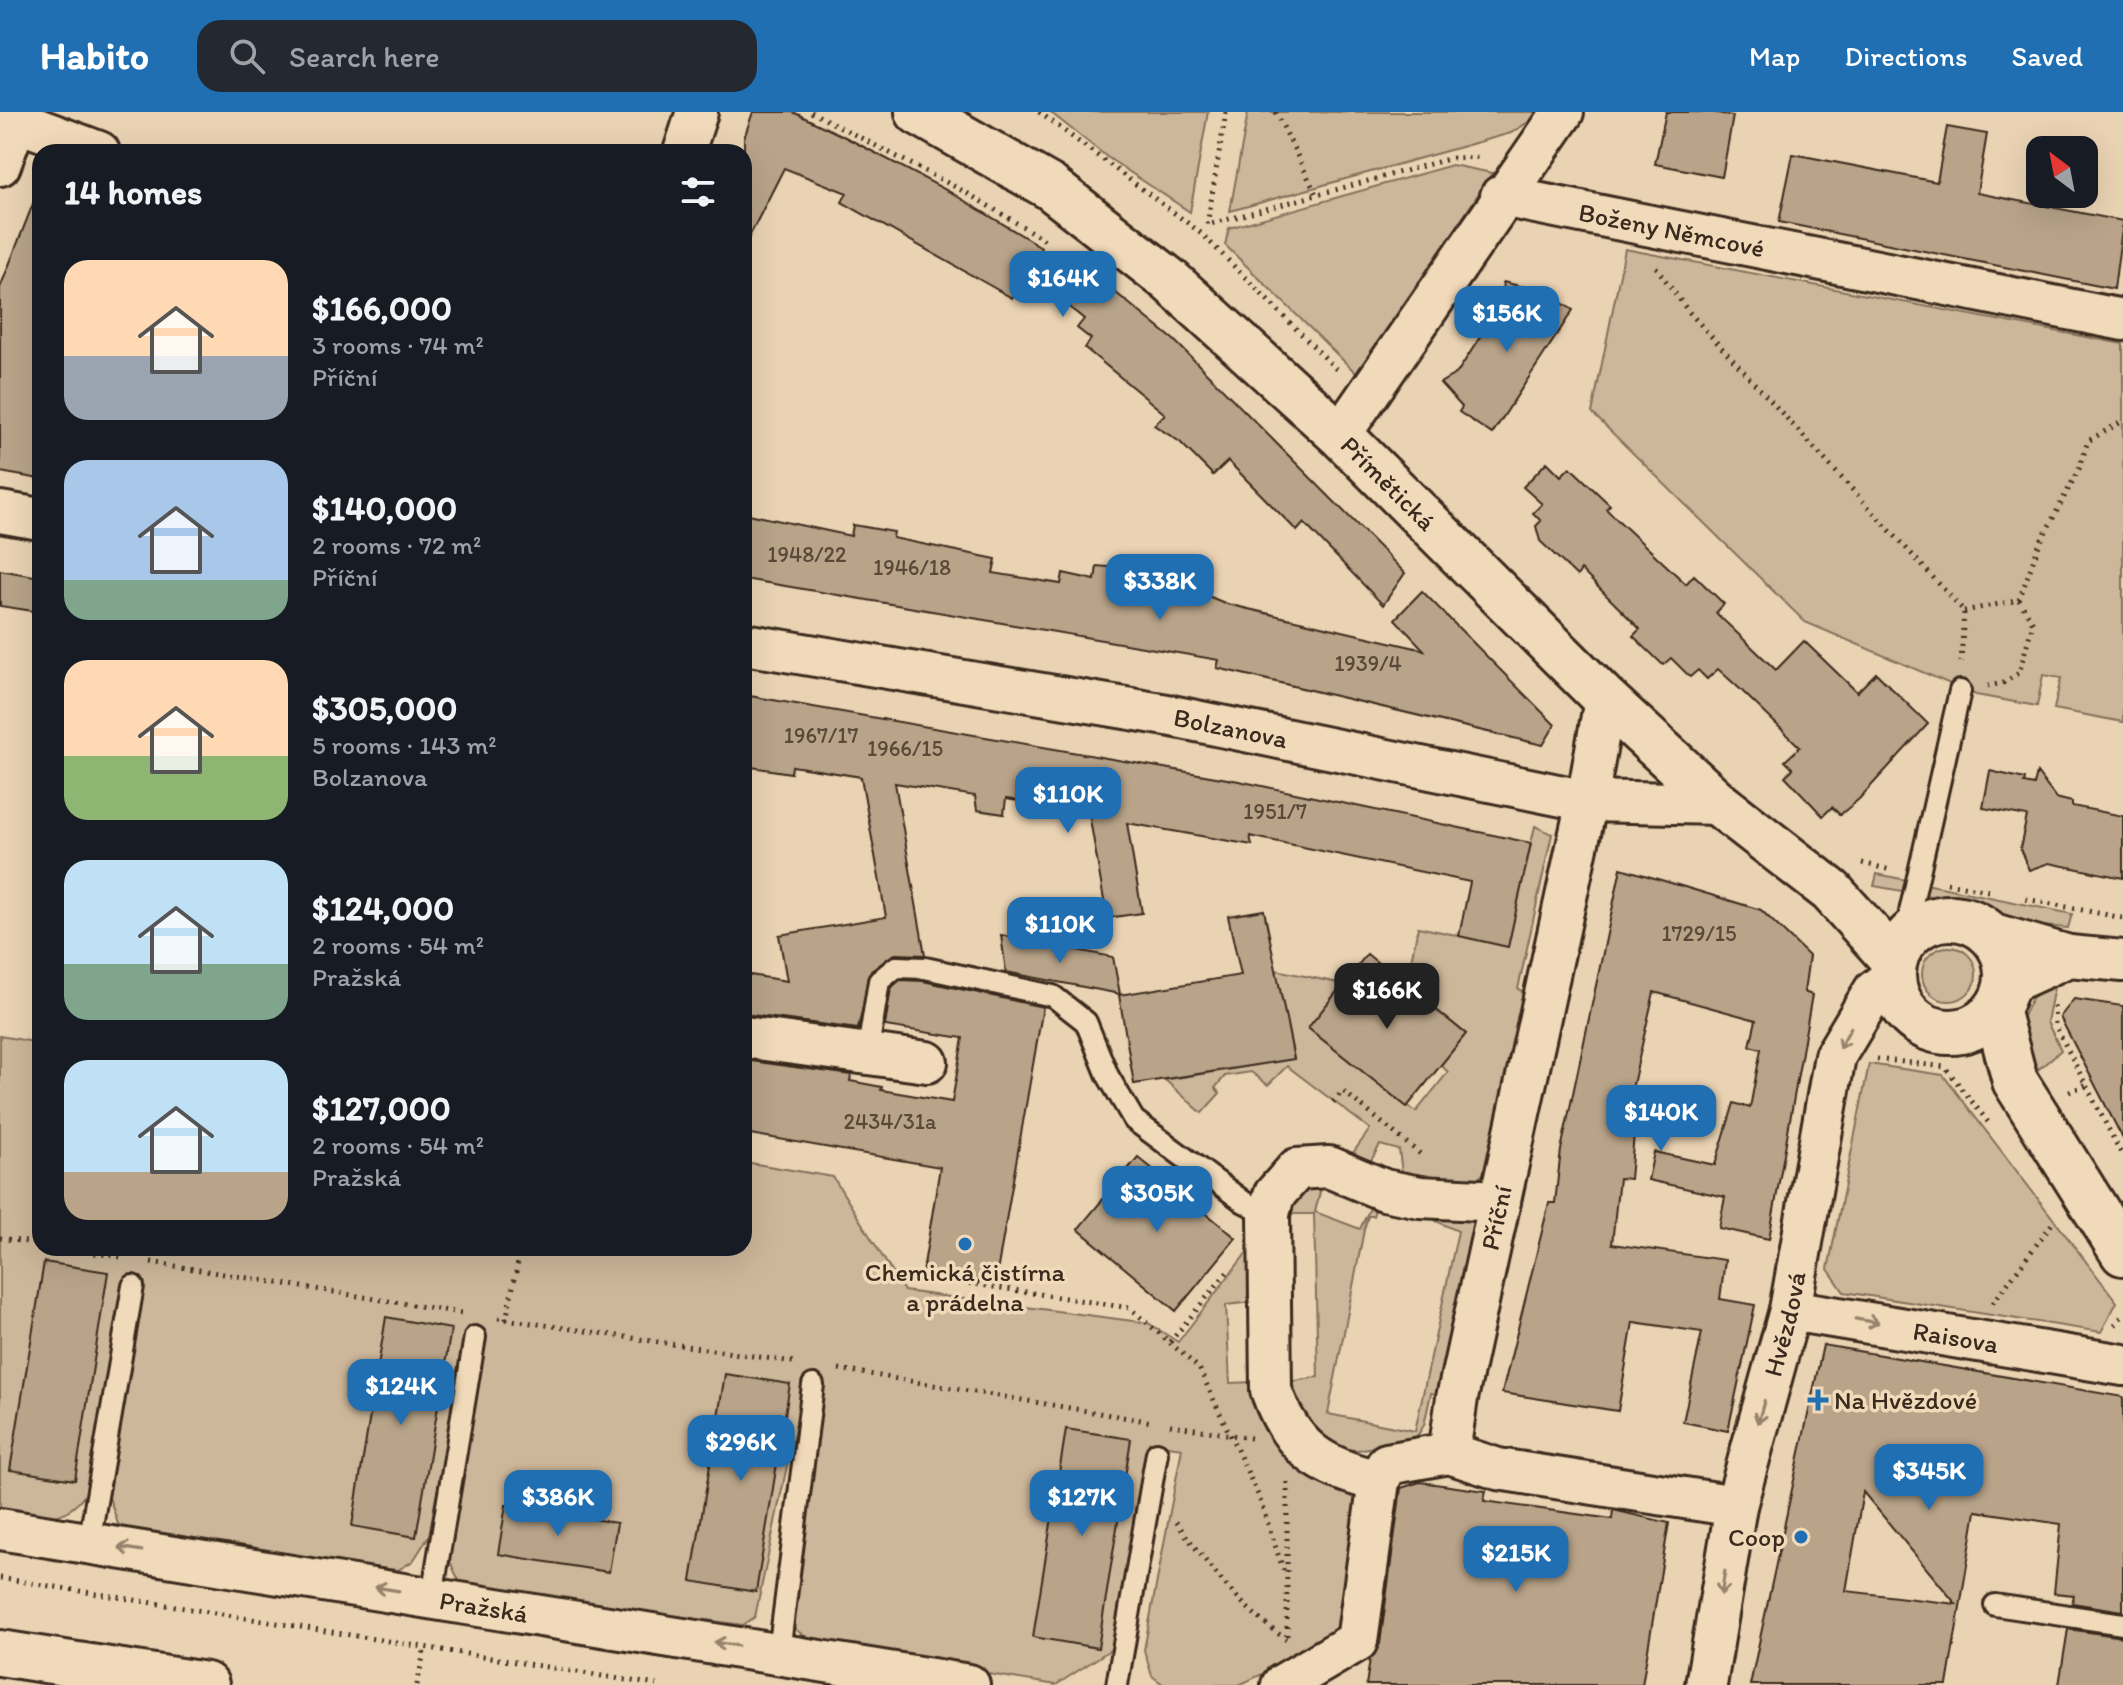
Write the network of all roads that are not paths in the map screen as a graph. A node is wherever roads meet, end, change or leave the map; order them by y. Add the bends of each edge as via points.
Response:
1 (697, 112) edge
2 (918, 112) edge
3 (1563, 112) edge
4 (8, 118) edge
5 (964, 123) edge
6 (78, 144) edge
7 (687, 144) edge
8 (0, 165) edge
9 (1501, 196) junction
10 (2123, 320) edge
11 (1340, 435) junction
12 (0, 512) edge
13 (32, 518) edge
14 (752, 645) edge
15 (1960, 691) road end
16 (1605, 699) junction
17 (1587, 801) junction
18 (1719, 804) junction
19 (1842, 876) junction
20 (1921, 903) junction
21 (1991, 913) junction
22 (2069, 956) junction
23 (2123, 961) edge
24 (1893, 969) junction
25 (2002, 997) junction
26 (1940, 1031) junction
27 (752, 1038) edge
28 (867, 1056) junction
29 (927, 1062) dead end
30 (2015, 1081) junction
31 (1500, 1201) junction
32 (1269, 1224) junction
33 (2123, 1253) edge
34 (133, 1286) dead end
35 (1790, 1310) junction
36 (475, 1337) dead end
37 (2123, 1365) edge
38 (813, 1385) dead end
39 (1157, 1453) dead end
40 (1449, 1453) junction
41 (1379, 1481) junction
42 (1736, 1506) junction
43 (0, 1529) edge
44 (89, 1543) junction
45 (432, 1596) junction
46 (1995, 1605) dead end
47 (2123, 1624) edge
48 (779, 1652) junction
49 (0, 1653) edge
50 (1284, 1668) edge
51 (206, 1685) edge
52 (969, 1685) edge
53 (1117, 1685) edge
54 (1706, 1685) edge

1 - 7 street
2 - 5 main road, Přímětická
3 - 9 street
4 - 6 street
4 - 8 street
5 - 11 main road, Přímětická via 1168,279
9 - 10 street, Boženy Němcové
9 - 11 street
11 - 16 main road, Přímětická
12 - 13 street
14 - 17 street, Bolzanova via 1167,715
15 - 20 lane
16 - 17 street, Příční
16 - 18 main road, Přímětická
17 - 18 street, Bolzanova
17 - 31 street, Příční
18 - 19 main road, Přímětická
19 - 20 main road, Přímětická
19 - 24 main road, Přímětická
20 - 21 main road, Přímětická via 1973,922
20 - 24 main road via 1916,928
21 - 22 street
21 - 25 main road via 2004,957
22 - 23 street
22 - 25 street
24 - 26 main road, Přímětická via 1898,999 1908,1014
24 -> 35 street, Hvězdová via 1835,1056
25 - 26 main road via 1971,1028
25 - 30 main road
26 - 30 main road
27 - 28 street
28 - 29 street
28 - 32 lane via 879,981 896,967 925,968 1053,996 1086,1022 1134,1120
30 - 33 main road
31 - 32 street via 1420,1197 1384,1190 1329,1167 1297,1169 1274,1195
31 - 40 street, Příční
32 - 41 street via 1271,1390 1278,1410 1321,1463
34 - 44 lane
35 -> 37 street, Raisova
35 -> 42 street, Hvězdová
36 - 45 lane
38 - 48 lane
39 - 53 lane
40 - 41 street via 1387,1464
40 - 42 street via 1498,1469
41 - 50 street via 1357,1641
42 -> 54 street, Hvězdová
43 - 44 street, Pražská
45 -> 44 street, Pražská
48 -> 45 street, Pražská
46 - 47 lane
48 - 52 street, Pražská
49 - 51 main road

